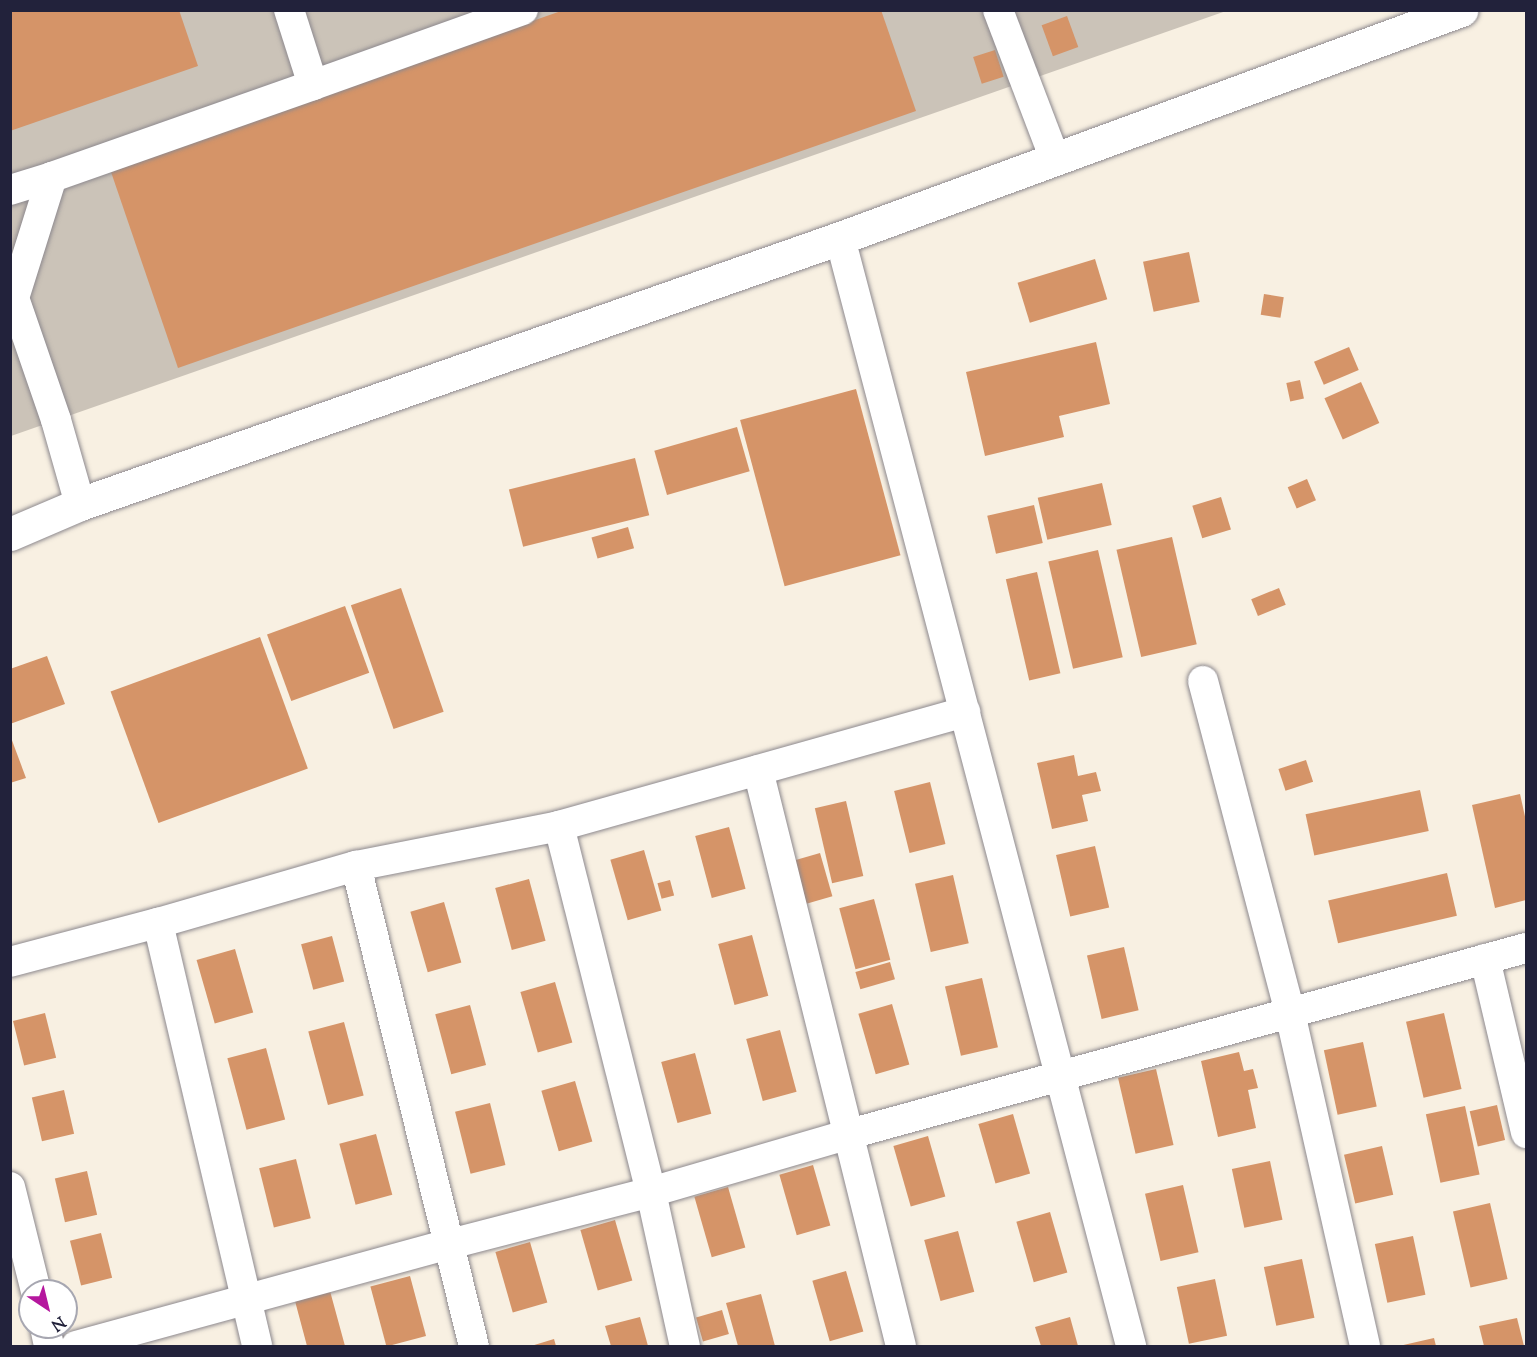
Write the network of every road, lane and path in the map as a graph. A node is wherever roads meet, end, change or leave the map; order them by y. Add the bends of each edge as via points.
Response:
1 (289, 10) edge
2 (523, 10) edge
3 (998, 10) edge
4 (1461, 10) edge
5 (313, 85) junction
6 (1056, 159) junction
7 (52, 177) junction
8 (10, 190) edge
9 (840, 238) junction
10 (12, 296) edge
11 (80, 504) junction
12 (10, 534) edge
13 (1203, 681) dead end
14 (965, 712) junction
15 (758, 770) junction
16 (559, 826) junction
17 (356, 866) junction
18 (159, 923) junction
19 (1527, 948) edge
20 (1485, 959) junction
21 (10, 962) edge
22 (1290, 1013) junction
23 (1062, 1076) junction
24 (1527, 1133) edge
25 (846, 1136) junction
26 (10, 1187) edge
27 (651, 1192) junction
28 (450, 1244) junction
29 (33, 1279) edge
30 (245, 1300) junction
31 (76, 1347) edge
32 (257, 1347) edge
33 (474, 1347) edge
34 (685, 1347) edge
35 (901, 1347) edge
36 (1131, 1347) edge
37 (1365, 1347) edge

1 - 5 street
2 - 5 street
3 - 6 street
4 - 6 highway
5 - 7 street
6 - 9 highway
7 - 8 street
7 - 10 street
9 - 11 highway
9 - 14 street
10 - 11 street via 56,420
11 - 12 highway
13 - 22 street
14 - 15 street
14 - 23 street
15 - 16 street
15 - 25 street
16 - 17 street
16 - 27 street
17 - 18 street
17 - 28 street
18 - 21 street
18 - 30 street
19 - 20 street
20 - 22 street
20 - 24 street
22 - 23 street
22 - 37 street
23 - 25 street
23 - 36 street
25 - 27 street
25 - 35 street
26 - 29 street
27 - 28 street
27 - 34 street
28 - 30 street
28 - 33 street
30 - 31 street
30 - 32 street

